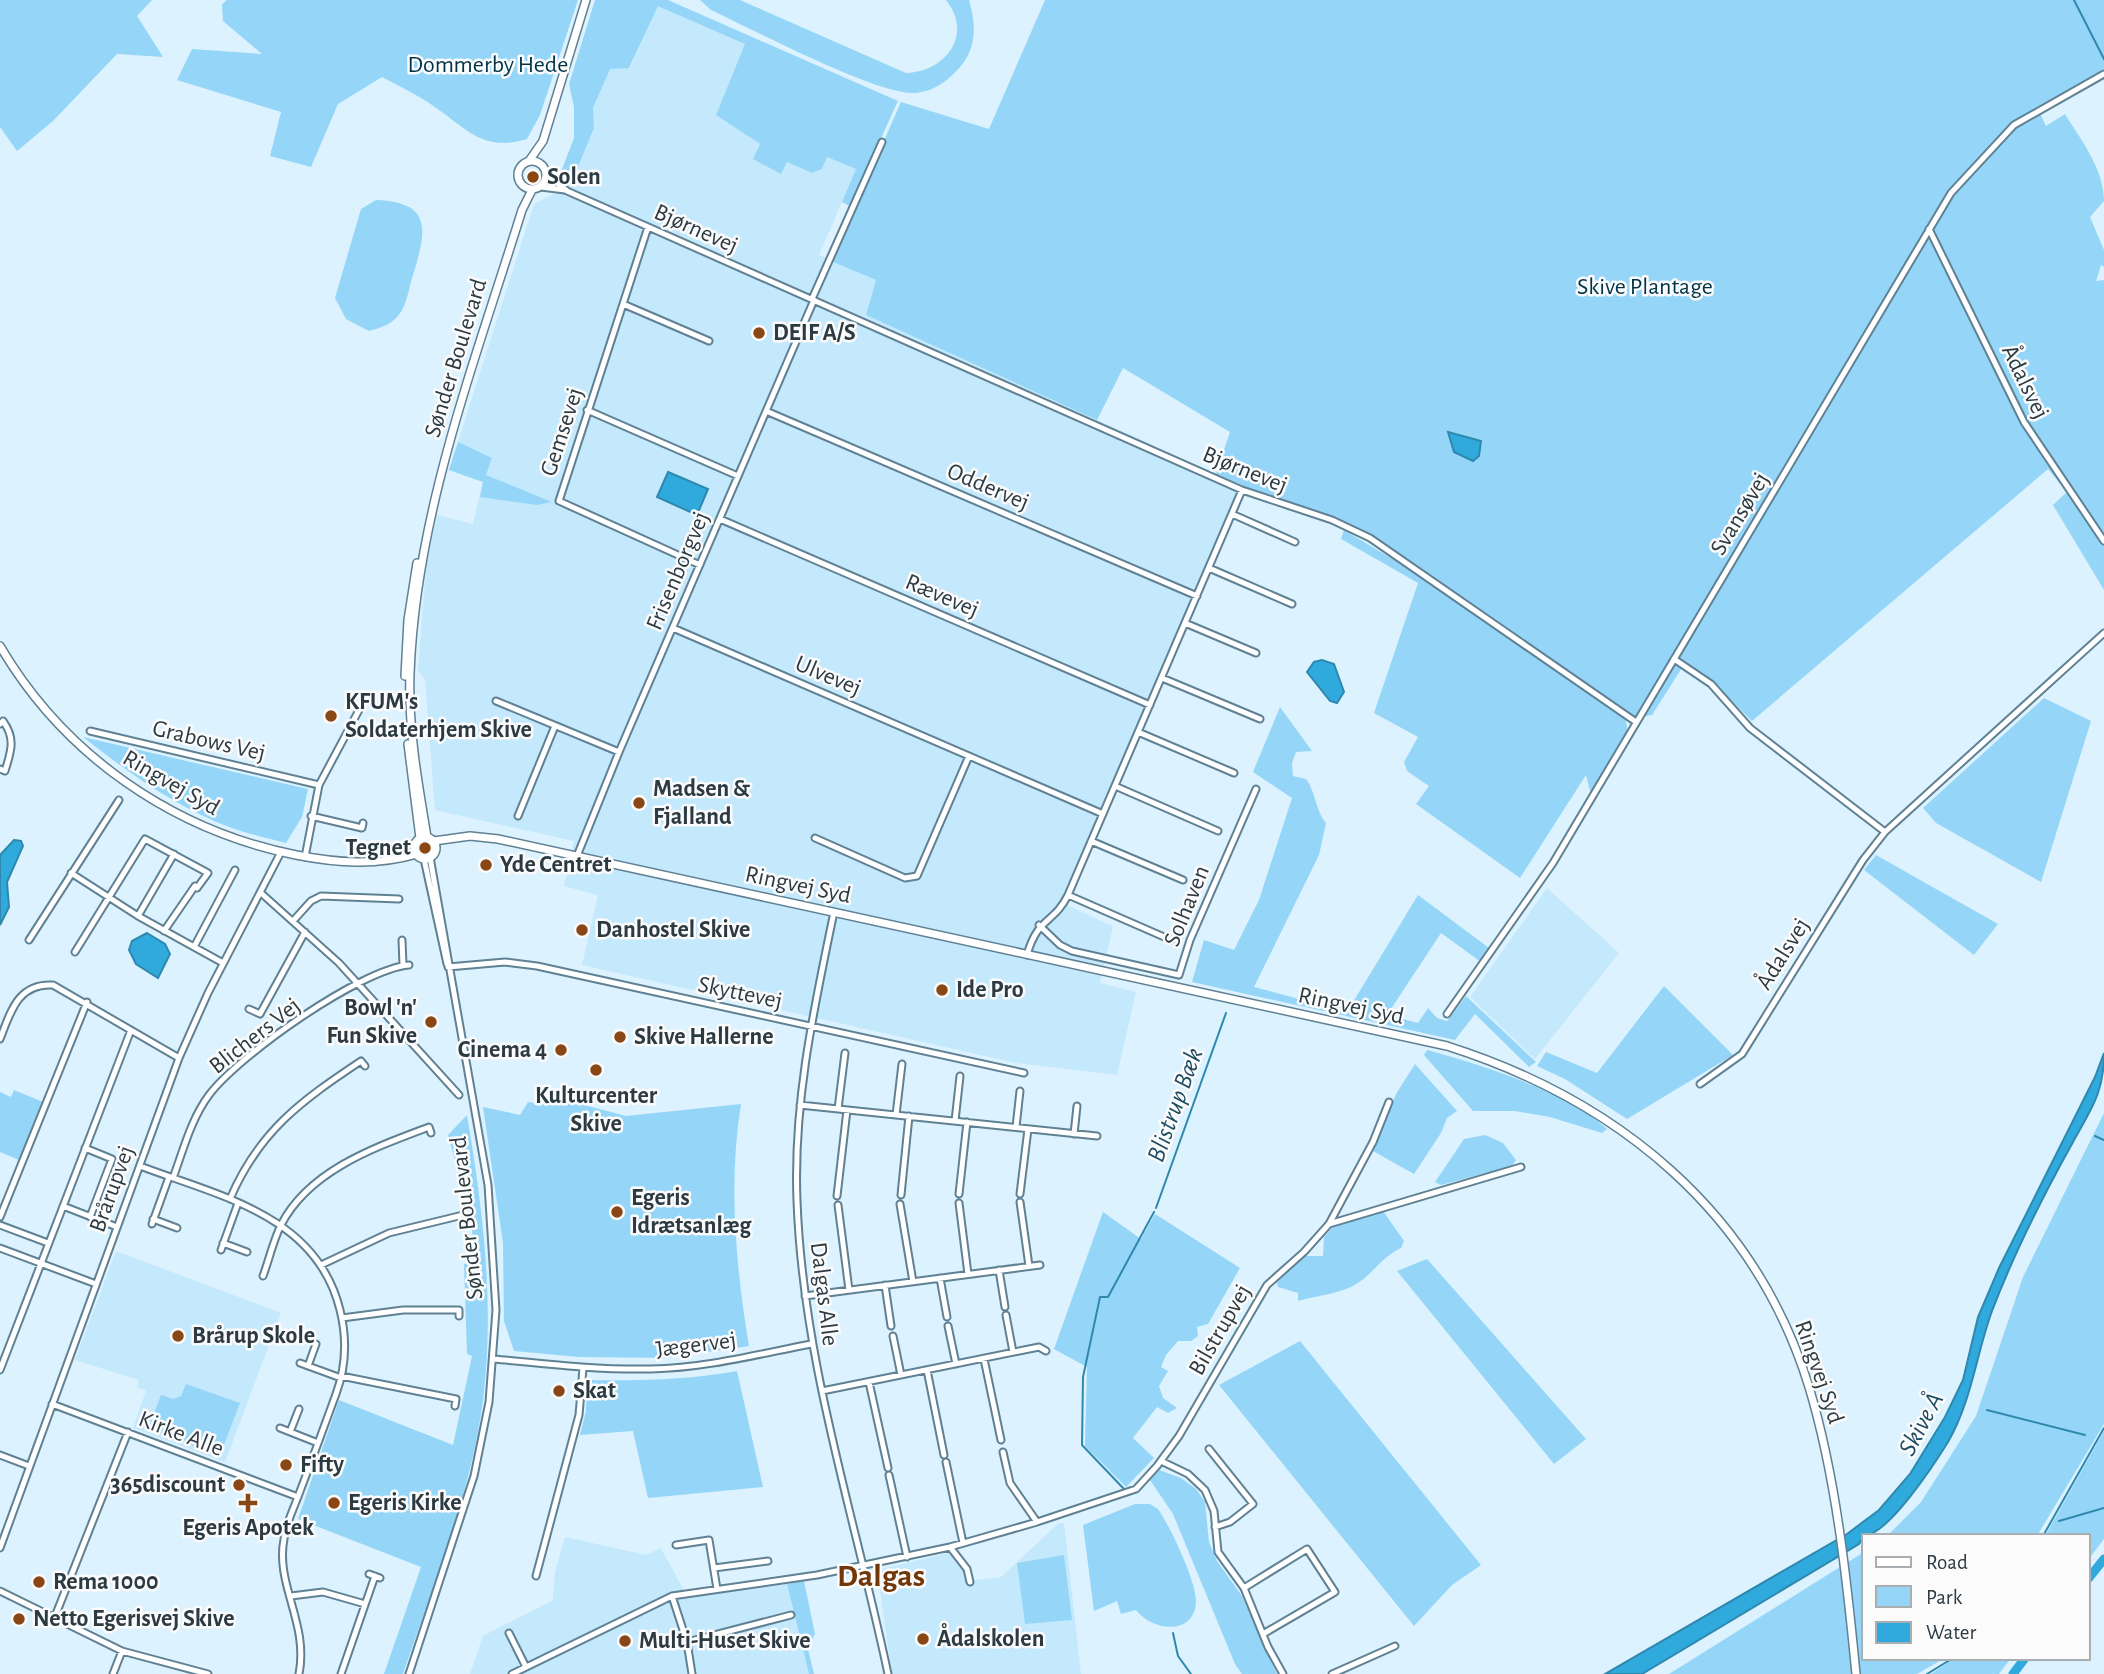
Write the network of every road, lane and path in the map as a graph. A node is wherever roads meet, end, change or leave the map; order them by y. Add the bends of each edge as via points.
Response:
1 (586, 0) edge
2 (2104, 74) edge
3 (543, 141) junction
4 (882, 142) dead end
5 (529, 161) junction
6 (543, 165) junction
7 (547, 174) junction
8 (532, 188) junction
9 (567, 191) junction
10 (648, 227) junction
11 (1928, 229) junction
12 (813, 300) junction
13 (623, 304) junction
14 (709, 341) dead end
15 (587, 410) junction
16 (766, 411) junction
17 (738, 476) junction
18 (1242, 490) junction
19 (1232, 514) junction
20 (720, 519) junction
21 (2104, 541) edge
22 (1295, 542) dead end
23 (700, 565) junction
24 (1209, 568) junction
25 (1197, 596) junction
26 (1292, 604) dead end
27 (1185, 623) junction
28 (673, 628) junction
29 (2104, 633) edge
30 (0, 646) edge
31 (1256, 653) dead end
32 (1674, 659) junction
33 (1162, 678) junction
34 (496, 701) dead end
35 (1150, 705) junction
36 (359, 710) dead end
37 (1260, 719) dead end
38 (1636, 722) junction
39 (0, 724) edge
40 (555, 726) junction
41 (90, 731) dead end
42 (1138, 732) junction
43 (619, 752) junction
44 (0, 754) edge
45 (969, 756) junction
46 (9, 757) junction
47 (0, 769) edge
48 (1234, 774) dead end
49 (319, 785) junction
50 (1115, 786) junction
51 (1256, 789) dead end
52 (119, 800) dead end
53 (1103, 814) junction
54 (311, 816) junction
55 (518, 816) dead end
56 (363, 823) dead end
57 (1218, 831) dead end
58 (1885, 832) junction
59 (815, 838) dead end
60 (429, 841) junction
61 (1091, 841) junction
62 (281, 852) junction
63 (174, 854) junction
64 (421, 855) junction
65 (577, 856) junction
66 (305, 857) junction
67 (236, 870) dead end
68 (71, 873) junction
69 (1183, 880) dead end
70 (261, 893) junction
71 (1068, 895) junction
72 (109, 898) junction
73 (399, 899) dead end
74 (834, 912) junction
75 (138, 916) junction
76 (293, 921) junction
77 (1039, 925) junction
78 (164, 931) junction
79 (305, 932) junction
80 (29, 940) dead end
81 (402, 940) dead end
82 (1171, 940) dead end
83 (194, 947) junction
84 (75, 952) dead end
85 (1027, 955) junction
86 (223, 962) junction
87 (448, 967) junction
88 (359, 984) junction
89 (87, 1002) junction
90 (249, 1009) dead end
91 (1447, 1014) dead end
92 (810, 1026) junction
93 (131, 1030) junction
94 (0, 1039) edge
95 (845, 1053) dead end
96 (179, 1058) junction
97 (902, 1065) dead end
98 (365, 1066) dead end
99 (1024, 1073) dead end
100 (960, 1076) dead end
101 (1700, 1084) dead end
102 (1020, 1091) dead end
103 (459, 1095) dead end
104 (1390, 1102) dead end
105 (800, 1105) junction
106 (1077, 1106) dead end
107 (838, 1109) junction
108 (847, 1110) junction
109 (896, 1115) junction
110 (909, 1116) junction
111 (955, 1121) junction
112 (967, 1122) junction
113 (1016, 1128) junction
114 (1028, 1129) junction
115 (431, 1133) dead end
116 (1074, 1134) junction
117 (1097, 1136) dead end
118 (85, 1149) junction
119 (140, 1166) junction
120 (1521, 1167) dead end
121 (171, 1178) junction
122 (959, 1194) dead end
123 (1020, 1194) dead end
124 (901, 1195) dead end
125 (837, 1196) dead end
126 (230, 1199) junction
127 (1020, 1202) dead end
128 (238, 1203) junction
129 (959, 1203) dead end
130 (900, 1204) dead end
131 (838, 1205) dead end
132 (63, 1206) junction
133 (0, 1217) edge
134 (90, 1217) junction
135 (464, 1221) dead end
136 (282, 1224) junction
137 (1329, 1224) junction
138 (0, 1225) edge
139 (117, 1227) junction
140 (177, 1228) dead end
141 (48, 1243) junction
142 (0, 1248) edge
143 (247, 1252) dead end
144 (40, 1263) junction
145 (321, 1265) junction
146 (1040, 1265) dead end
147 (1030, 1266) junction
148 (999, 1270) junction
149 (968, 1274) junction
150 (263, 1276) dead end
151 (940, 1278) junction
152 (913, 1282) junction
153 (96, 1284) junction
154 (885, 1285) junction
155 (849, 1290) junction
156 (805, 1296) junction
157 (1005, 1307) dead end
158 (1006, 1315) dead end
159 (459, 1316) dead end
160 (947, 1317) dead end
161 (342, 1318) junction
162 (891, 1326) dead end
163 (948, 1326) dead end
164 (893, 1336) dead end
165 (811, 1343) junction
166 (316, 1344) dead end
167 (1046, 1350) dead end
168 (1013, 1352) junction
169 (494, 1359) junction
170 (984, 1359) junction
171 (300, 1363) dead end
172 (956, 1364) junction
173 (308, 1366) junction
174 (583, 1367) junction
175 (0, 1370) edge
176 (927, 1370) junction
177 (901, 1374) junction
178 (341, 1377) junction
179 (869, 1381) junction
180 (821, 1391) junction
181 (52, 1404) junction
182 (455, 1406) dead end
183 (299, 1409) dead end
184 (280, 1428) dead end
185 (128, 1432) junction
186 (290, 1432) junction
187 (1001, 1440) dead end
188 (318, 1443) junction
189 (1209, 1449) dead end
190 (1003, 1452) dead end
191 (0, 1455) edge
192 (944, 1455) dead end
193 (1161, 1461) junction
194 (946, 1462) dead end
195 (29, 1466) junction
196 (298, 1496) junction
197 (1037, 1522) junction
198 (1216, 1527) junction
199 (964, 1543) junction
200 (676, 1545) dead end
201 (950, 1547) junction
202 (0, 1548) edge
203 (906, 1556) junction
204 (768, 1561) dead end
205 (862, 1565) junction
206 (714, 1569) junction
207 (374, 1576) dead end
208 (536, 1576) dead end
209 (970, 1582) dead end
210 (717, 1588) junction
211 (1244, 1588) junction
212 (0, 1591) edge
213 (291, 1596) junction
214 (672, 1596) junction
215 (365, 1604) junction
216 (792, 1615) dead end
217 (54, 1619) junction
218 (509, 1633) dead end
219 (1263, 1634) junction
220 (687, 1642) junction
221 (1395, 1646) dead end
222 (122, 1651) junction
223 (526, 1667) junction
224 (113, 1674) edge
225 (208, 1674) edge
226 (299, 1674) edge
227 (341, 1674) edge
228 (410, 1674) edge
229 (512, 1674) edge
230 (692, 1674) edge
231 (888, 1674) edge
232 (1283, 1674) edge
233 (1332, 1674) edge
234 (1856, 1674) edge

1 - 3 main road
2 - 11 street, Svansøvej via 2014,125 1951,193
3 - 5 main road
3 - 6 main road
4 - 12 street
5 - 6 main road
5 - 8 main road via 518,173
6 - 7 main road
7 - 8 main road
7 - 9 street, Bjørnevej
8 - 9 street, Bjørnevej
8 - 60 main road, Sønder Boulevard via 429,518 418,582 410,675 411,728
9 - 10 street, Bjørnevej
10 - 12 street, Bjørnevej
10 - 13 street, Gemsevej
11 - 21 street, Ådalsvej via 2024,422
11 - 32 street, Svansøvej
12 - 16 street, Frisenborgvej
12 - 18 street, Bjørnevej
13 - 14 street
13 - 15 street, Gemsevej
15 - 17 street
15 - 23 street, Gemsevej via 559,501
16 - 17 street, Frisenborgvej
16 - 25 street, Oddervej
17 - 20 street, Frisenborgvej
18 - 19 street
18 - 38 street, Bjørnevej via 1332,520 1370,538
19 - 22 street
19 - 24 street
20 - 23 street, Frisenborgvej
20 - 35 street, Rævevej
23 - 28 street, Frisenborgvej
24 - 25 street
24 - 26 street
25 - 27 street
27 - 31 street
27 - 33 street
28 - 43 street, Frisenborgvej
28 - 45 street, Ulvevej
29 - 58 street, Ådalsvej
30 - 62 main road, Ringvej Syd via 50,715 117,777 206,828
32 - 38 street, Svansøvej
32 - 58 street via 1710,684 1750,728
33 - 35 street
33 - 37 street
34 - 40 street
35 - 42 street
36 - 49 street
38 - 91 street, Svansøvej via 1547,873
39 - 46 street via 3,721 12,737
40 - 43 street
40 - 55 street
41 - 49 street, Grabows Vej
42 - 48 street
42 - 50 street
43 - 65 street, Frisenborgvej
44 - 46 street
45 - 53 street, Ulvevej
45 - 59 street via 912,879
46 - 47 street via 5,771
49 - 54 street
50 - 53 street
50 - 57 street
51 - 77 street, Solhaven via 1179,975 1072,951
52 - 68 street
53 - 61 street
54 - 56 street via 362,828
54 - 66 street
58 - 101 street, Ådalsvej via 1741,1054
60 - 64 main road
60 - 64 main road
60 - 65 main road, Ringvej Syd via 484,837
61 - 69 street
61 - 71 street
62 - 66 main road, Ringvej Syd
62 - 70 street, Brårupvej
63 - 72 street via 145,839
63 - 75 street
63 - 78 street via 208,873
64 - 66 main road, Ringvej Syd via 376,862
64 - 87 street, Sønder Boulevard
65 - 74 main road, Ringvej Syd
67 - 83 street
68 - 72 street
68 - 80 street
70 - 76 street
70 - 86 street, Brårupvej
71 - 77 street via 1057,912
71 - 82 street
72 - 75 street
72 - 84 street
73 - 76 street via 321,896
74 - 85 main road, Ringvej Syd
74 - 92 street, Dalgas Alle
75 - 78 street
76 - 79 street
77 - 85 street
78 - 83 street
79 - 88 street
79 - 90 street via 260,1014
81 - 88 street, Blichers Vej via 406,965 382,970
83 - 86 street
85 - 234 main road, Ringvej Syd via 1447,1046 1541,1081 1617,1126 1665,1164 1737,1245 1766,1290 1808,1386 1835,1511
86 - 96 street, Brårupvej
87 - 92 street, Skyttevej via 505,962 537,966
87 - 169 street, Sønder Boulevard via 488,1185 496,1268
88 - 103 street
88 - 121 street, Blichers Vej via 297,1022 223,1080 195,1120
89 - 93 street
89 - 94 street via 63,988 35,986 15,1004
89 - 133 street
92 - 99 street, Skyttevej
92 - 105 street, Dalgas Alle
93 - 96 street
93 - 118 street
95 - 107 street
96 - 119 street, Brårupvej
97 - 109 street
98 - 126 street via 361,1062 287,1114 249,1160
100 - 111 street
102 - 113 street
104 - 137 street, Bilstrupvej
105 - 107 street
105 - 156 street, Dalgas Alle via 796,1194
106 - 116 street
107 - 108 street
108 - 109 street
108 - 125 street
109 - 110 street
110 - 111 street
110 - 124 street
111 - 112 street
112 - 113 street
112 - 122 street
113 - 114 street
114 - 116 street
114 - 123 street
115 - 136 street via 429,1127 356,1157 311,1190
116 - 117 street
118 - 132 street
118 - 134 street via 112,1159
119 - 121 street
119 - 139 street, Brårupvej
120 - 137 street
121 - 126 street
121 - 140 street, Blichers Vej via 153,1221
126 - 128 street
127 - 147 street
128 - 136 street
128 - 143 street via 222,1246
129 - 149 street
130 - 152 street
131 - 155 street
132 - 134 street
132 - 141 street
134 - 139 street
135 - 145 street via 463,1215 389,1233
136 - 145 street
136 - 150 street
137 - 193 street, Bilstrupvej via 1266,1285
138 - 141 street
139 - 153 street, Brårupvej
141 - 144 street
142 - 144 street
144 - 153 street
144 - 175 street
145 - 161 street
146 - 147 street
147 - 148 street
148 - 149 street
148 - 157 street
149 - 151 street
151 - 152 street
151 - 160 street
152 - 154 street
153 - 181 street, Brårupvej
154 - 155 street
154 - 162 street
155 - 156 street
156 - 165 street, Dalgas Alle
158 - 168 street
159 - 161 street via 459,1310 403,1310
161 - 178 street
163 - 172 street
164 - 177 street
165 - 174 street, Jægervej via 689,1366
165 - 180 street, Dalgas Alle
166 - 173 street
167 - 168 street
168 - 170 street
169 - 174 street, Jægervej
169 - 228 street, Sønder Boulevard via 474,1476
170 - 172 street
170 - 187 street
171 - 173 street
172 - 176 street
173 - 178 street
174 - 208 street via 579,1415
176 - 177 street
176 - 192 street
177 - 179 street
178 - 182 street via 456,1399
178 - 188 street
179 - 180 street
179 - 203 street
180 - 205 street, Dalgas Alle
181 - 185 street, Kirke Alle
181 - 195 street, Brårupvej
183 - 186 street
184 - 186 street
185 - 196 street, Kirke Alle
185 - 217 street
186 - 188 street
188 - 196 street
189 - 198 street via 1253,1504
190 - 197 street via 1010,1483
191 - 195 street
193 - 197 street, Bilstrupvej via 1143,1483 1126,1494
193 - 198 street via 1188,1474 1205,1490
194 - 199 street
195 - 202 street, Brårupvej
196 - 213 street via 284,1539 283,1569
197 - 199 street, Bilstrupvej
198 - 211 street via 1218,1552
199 - 201 street, Bilstrupvej
200 - 206 street via 709,1540
201 - 203 street, Bilstrupvej
201 - 209 street via 967,1569
203 - 205 street, Bilstrupvej
204 - 206 street
205 - 210 street, Bilstrupvej
205 - 231 street, Dalgas Alle
206 - 210 street
207 - 215 street
210 - 214 street, Bilstrupvej
211 - 219 street
211 - 219 street via 1307,1549 1335,1592
212 - 217 street
213 - 215 street via 323,1592
213 - 226 street via 303,1644
214 - 220 street
214 - 223 street, Bilstrupvej
215 - 227 street
216 - 220 street
217 - 222 street
218 - 223 street
219 - 232 street
220 - 230 street
221 - 233 street
222 - 224 street
222 - 225 street
223 - 229 street, Bilstrupvej

